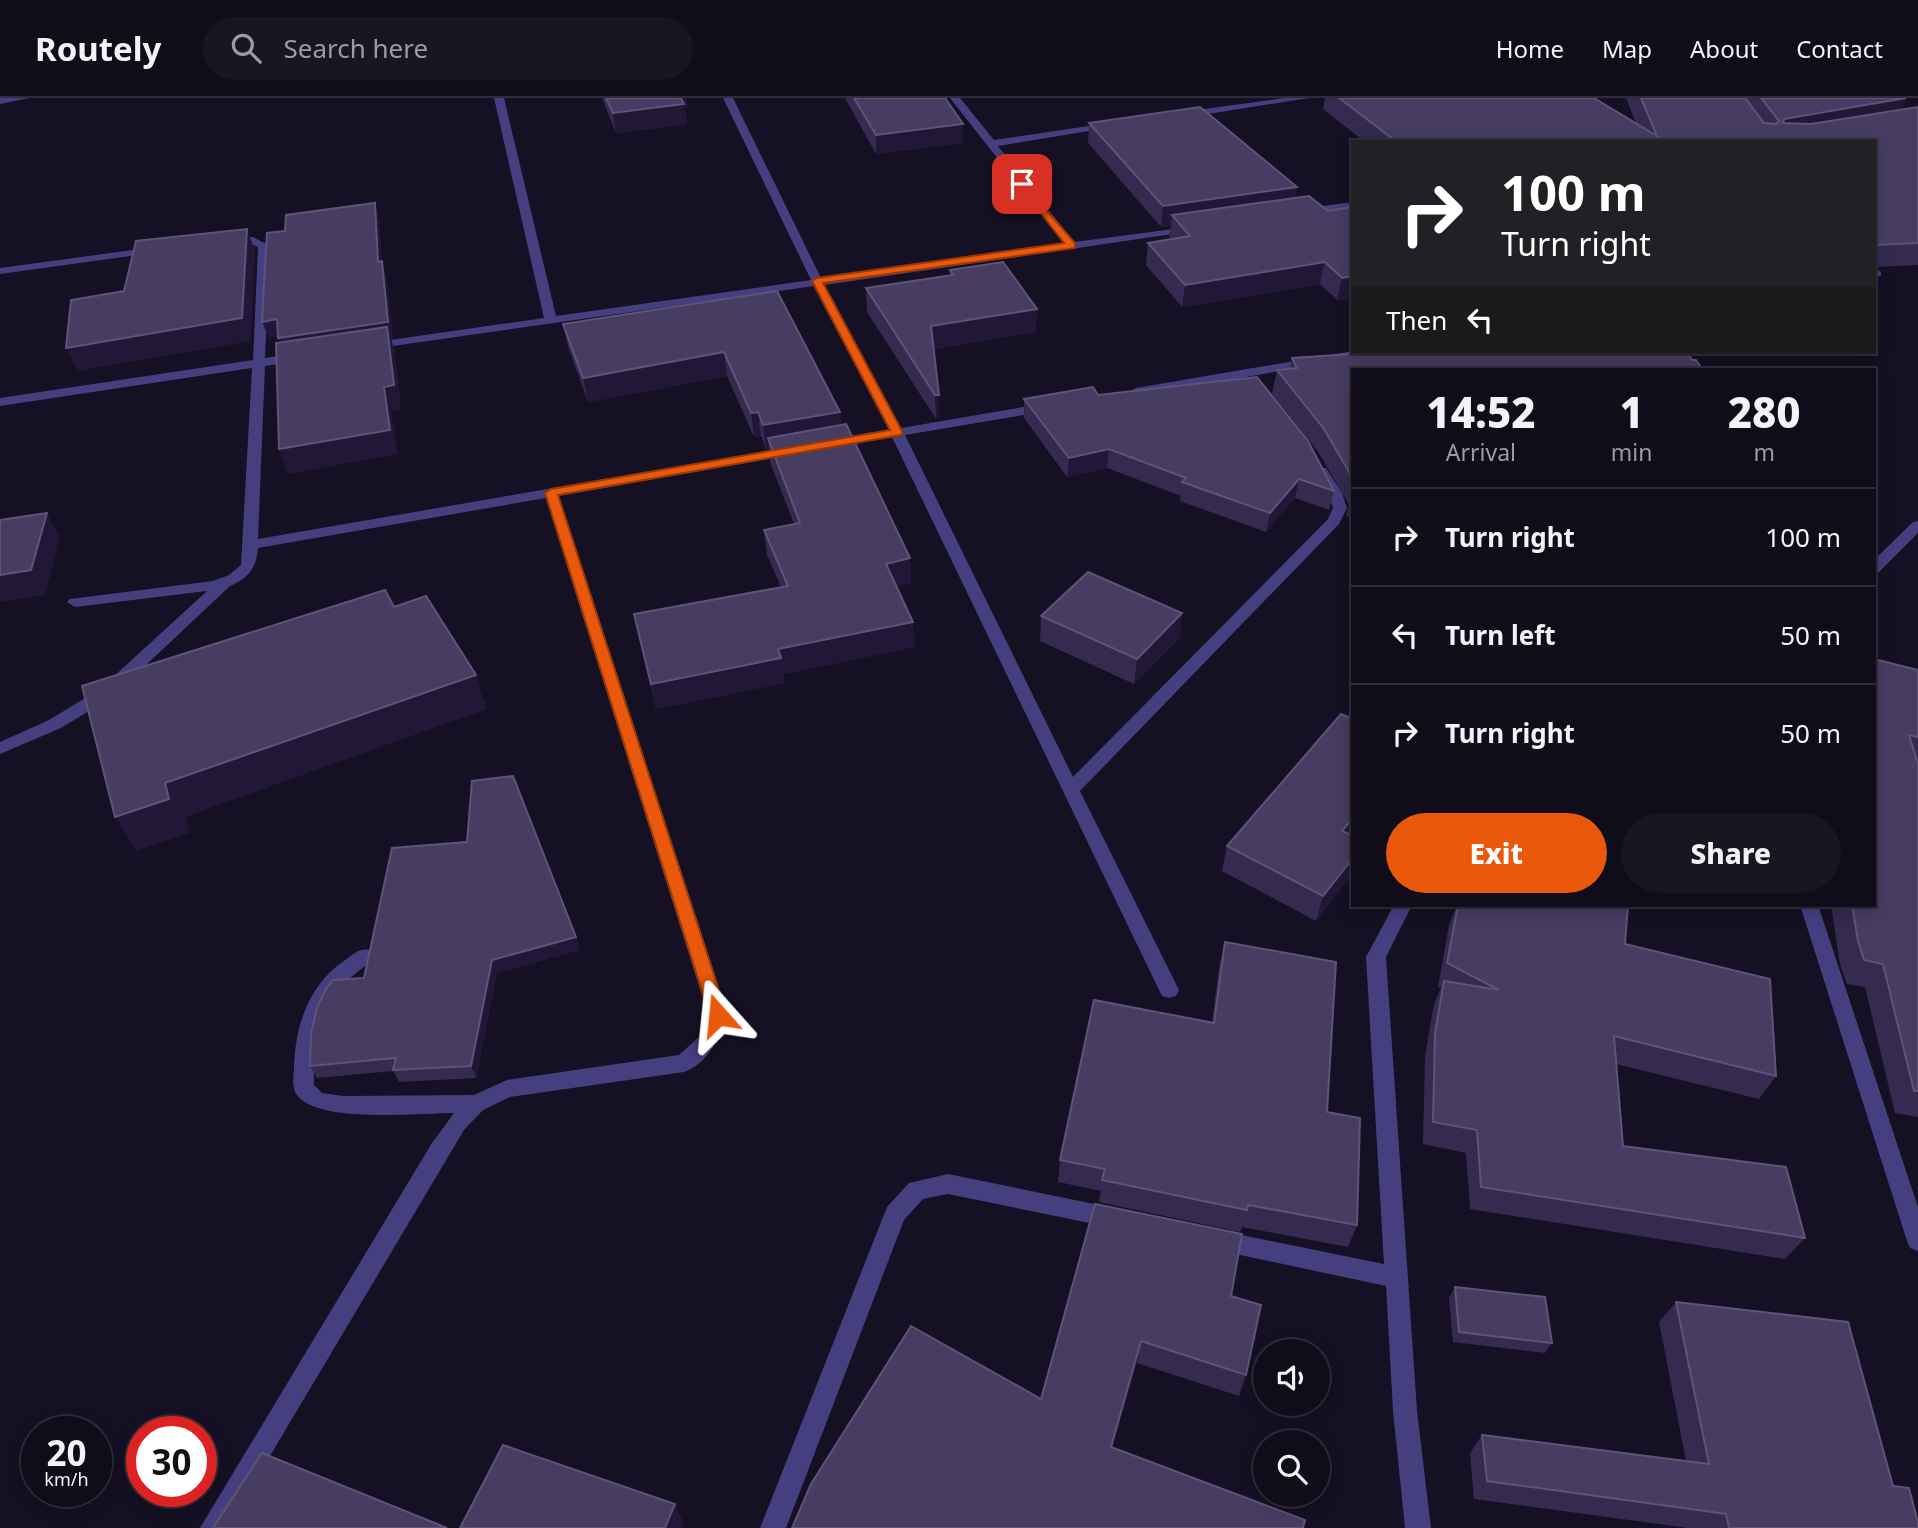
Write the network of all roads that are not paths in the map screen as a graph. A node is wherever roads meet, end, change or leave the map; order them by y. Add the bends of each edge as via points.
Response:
1 (24, 98) edge
2 (499, 98) edge
3 (727, 98) edge
4 (956, 98) edge
5 (1304, 98) edge
6 (1286, 99) edge
7 (0, 101) edge
8 (1165, 118) edge
9 (1128, 122) edge
10 (990, 144) junction
11 (1351, 205) edge
12 (1286, 214) edge
13 (1205, 226) edge
14 (213, 243) edge
15 (1071, 246) junction
16 (173, 248) edge
17 (0, 271) edge
18 (817, 281) junction
19 (551, 321) junction
20 (352, 350) edge
21 (1358, 354) edge
22 (312, 355) edge
23 (259, 363) junction
24 (1125, 394) edge
25 (0, 402) edge
26 (1058, 405) edge
27 (897, 433) junction
28 (1314, 463) edge
29 (551, 493) junction
30 (1918, 525) edge
31 (250, 545) junction
32 (1876, 567) edge
33 (232, 582) junction
34 (75, 601) dead end
35 (0, 748) edge
36 (1070, 791) junction
37 (1402, 907) edge
38 (1810, 907) edge
39 (365, 956) dead end
40 (1169, 990) dead end
41 (476, 1104) junction
42 (1139, 1224) edge
43 (1194, 1235) edge
44 (1918, 1241) edge
45 (1398, 1278) junction
46 (213, 1528) edge
47 (773, 1528) edge
48 (1418, 1528) edge

1 - 7 street
2 - 19 street
3 - 18 street
4 - 10 street
5 - 6 street
6 - 8 street
9 - 10 street
10 - 15 street
11 - 12 street
13 - 15 street
14 - 23 street via 240,239 264,246
15 - 18 street
16 - 17 street
18 - 19 street
18 - 27 street
19 - 20 street
21 - 24 street via 1250,379
22 - 23 street
23 - 25 street
23 - 31 street
26 - 27 street
27 - 29 street
27 - 36 street
28 - 36 street via 1335,493 1340,508 1334,521
29 - 31 street
29 - 41 street via 718,1015 706,1042 684,1063 507,1089
30 - 32 street
31 - 33 street via 250,562
33 - 34 street
33 - 35 street via 192,610 108,691 38,733
36 - 40 street
37 - 45 street via 1377,957
38 - 44 street
39 - 41 street via 320,995 303,1071 304,1089 317,1101 343,1105
41 - 46 street via 440,1150
42 - 47 street via 948,1184 917,1190 895,1214
43 - 45 street
45 - 48 street via 1405,1411

